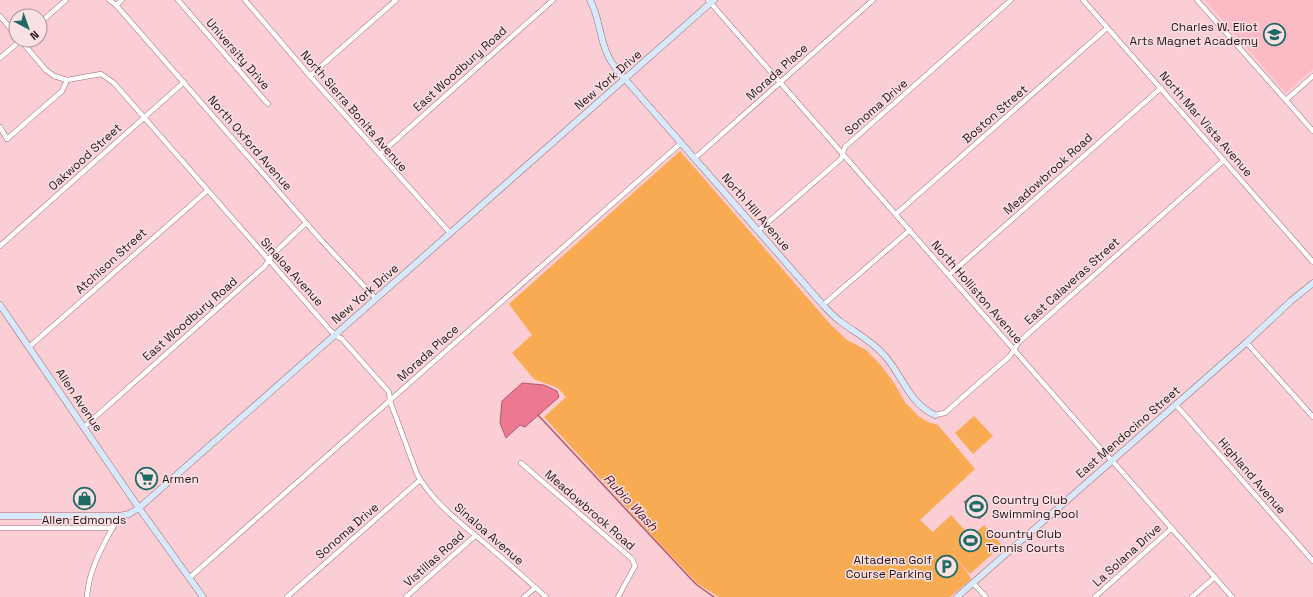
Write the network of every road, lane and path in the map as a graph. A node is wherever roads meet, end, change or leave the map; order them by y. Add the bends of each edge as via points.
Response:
1 (66, 0) edge
2 (109, 0) edge
3 (122, 0) edge
4 (178, 0) edge
5 (396, 0) edge
6 (553, 0) edge
7 (590, 0) edge
8 (872, 0) edge
9 (1011, 0) edge
10 (1083, 0) edge
11 (1197, 0) edge
12 (248, 1) edge
13 (711, 1) edge
14 (116, 6) junction
15 (0, 16) edge
16 (48, 16) edge
17 (8, 26) edge
18 (1107, 28) junction
19 (11, 48) edge
20 (27, 48) edge
21 (0, 58) edge
22 (310, 76) junction
23 (1313, 76) edge
24 (625, 79) junction
25 (67, 80) junction
26 (184, 82) junction
27 (780, 82) junction
28 (1161, 88) junction
29 (1286, 100) junction
30 (268, 104) dead end
31 (144, 118) junction
32 (0, 127) edge
33 (1313, 131) edge
34 (681, 143) junction
35 (380, 154) junction
36 (842, 154) junction
37 (695, 158) junction
38 (1224, 160) junction
39 (207, 191) junction
40 (896, 214) junction
41 (306, 223) junction
42 (910, 230) junction
43 (758, 232) junction
44 (450, 234) junction
45 (0, 246) edge
46 (268, 260) junction
47 (1313, 262) edge
48 (949, 275) junction
49 (1313, 283) edge
50 (376, 299) junction
51 (0, 305) edge
52 (823, 305) junction
53 (335, 335) junction
54 (1246, 342) junction
55 (29, 347) junction
56 (1013, 349) junction
57 (390, 400) junction
58 (1176, 405) junction
59 (935, 414) joint
60 (1313, 417) edge
61 (84, 427) junction
62 (1112, 461) junction
63 (521, 463) dead end
64 (420, 480) junction
65 (139, 508) junction
66 (1, 514) edge
67 (119, 516) junction
68 (0, 528) edge
69 (113, 528) junction
70 (1172, 528) junction
71 (475, 536) junction
72 (1313, 561) edge
73 (1215, 577) junction
74 (189, 578) junction
75 (973, 583) junction
76 (535, 588) junction
77 (87, 597) edge
78 (203, 597) edge
79 (287, 597) edge
80 (406, 597) edge
81 (524, 597) edge
82 (546, 597) edge
83 (618, 597) edge
84 (957, 597) edge
85 (986, 597) edge
86 (1095, 597) edge
87 (1192, 597) edge
88 (1232, 597) edge

1 - 16 street
2 - 14 street, North Oxford Avenue
3 - 14 street
4 - 30 street, University Drive
5 - 22 street
6 - 35 street, East Woodbury Road
7 - 24 street, North Hill Avenue via 609,58
8 - 27 street, Morada Place
9 - 36 street, Sonoma Drive via 844,147
10 - 18 street, North Mar Vista Avenue
11 - 29 street
12 - 22 street, North Sierra Bonita Avenue
13 - 24 street, New York Drive
13 - 27 street, North Holliston Avenue
14 - 26 street, North Oxford Avenue
15 - 17 street
18 - 28 street, North Mar Vista Avenue
18 - 40 street, Boston Street
19 - 21 street
20 - 25 street via 46,70
22 - 35 street, North Sierra Bonita Avenue
23 - 29 street
24 - 34 street, North Hill Avenue
24 - 44 street, New York Drive
25 - 31 street, Sinaloa Avenue via 101,74 114,83
25 - 32 street via 62,91 8,139
26 - 31 street, Oakwood Street
26 - 41 street, North Oxford Avenue
27 - 36 street, North Holliston Avenue
27 - 37 street, Morada Place
28 - 38 street, North Mar Vista Avenue
28 - 48 street, Meadowbrook Road
29 - 33 street
31 - 39 street, Sinaloa Avenue
31 - 45 street, Oakwood Street
34 - 37 street, North Hill Avenue
34 - 57 street, Morada Place
35 - 44 street, North Sierra Bonita Avenue
36 - 40 street, North Holliston Avenue
36 - 43 street, Sonoma Drive via 841,159
37 - 43 street, North Hill Avenue
38 - 47 street, North Mar Vista Avenue
38 - 56 street, East Calaveras Street
39 - 46 street, Sinaloa Avenue
39 - 55 street, Atchison Street
40 - 42 street, North Holliston Avenue
41 - 46 street, East Woodbury Road
41 - 50 street, North Oxford Avenue
42 - 48 street, North Holliston Avenue
42 - 52 street
43 - 52 street, North Hill Avenue
44 - 50 street, New York Drive
46 - 53 street, Sinaloa Avenue
46 - 61 street, East Woodbury Road via 265,266
48 - 56 street, North Holliston Avenue
49 - 54 street, East Mendocino Street
50 - 53 street, New York Drive
51 - 55 street, Allen Avenue
52 - 59 street, North Hill Avenue via 841,322 878,348 915,399 923,408
53 - 57 street, Sinaloa Avenue via 342,339 388,392
53 - 65 street, New York Drive
54 - 58 street, East Mendocino Street
54 - 60 street
55 - 61 street, Allen Avenue
56 - 59 street, East Calaveras Street via 1010,356 945,413
56 - 62 street, North Holliston Avenue
57 - 64 street, Sinaloa Avenue
57 - 74 street, Morada Place
58 - 62 street, East Mendocino Street
58 - 72 street, Highland Avenue
61 - 65 street, Allen Avenue
62 - 70 street, North Holliston Avenue
62 - 75 street, East Mendocino Street
63 - 83 street, Meadowbrook Road via 632,559 635,566
64 - 71 street, Sinaloa Avenue
64 - 79 street, Sonoma Drive
65 - 67 street, New York Drive
65 - 74 street, Allen Avenue
66 - 67 street, New York Drive
67 - 69 street
68 - 69 street
69 - 77 street via 96,560 88,583
70 - 73 street, North Holliston Avenue
70 - 86 street, La Solana Drive
71 - 76 street, Sinaloa Avenue
71 - 80 street, Vistillas Road
73 - 87 street
73 - 88 street, North Holliston Avenue
74 - 78 street, Allen Avenue
75 - 84 street, East Mendocino Street
75 - 85 street
76 - 81 street
76 - 82 street, Sinaloa Avenue

